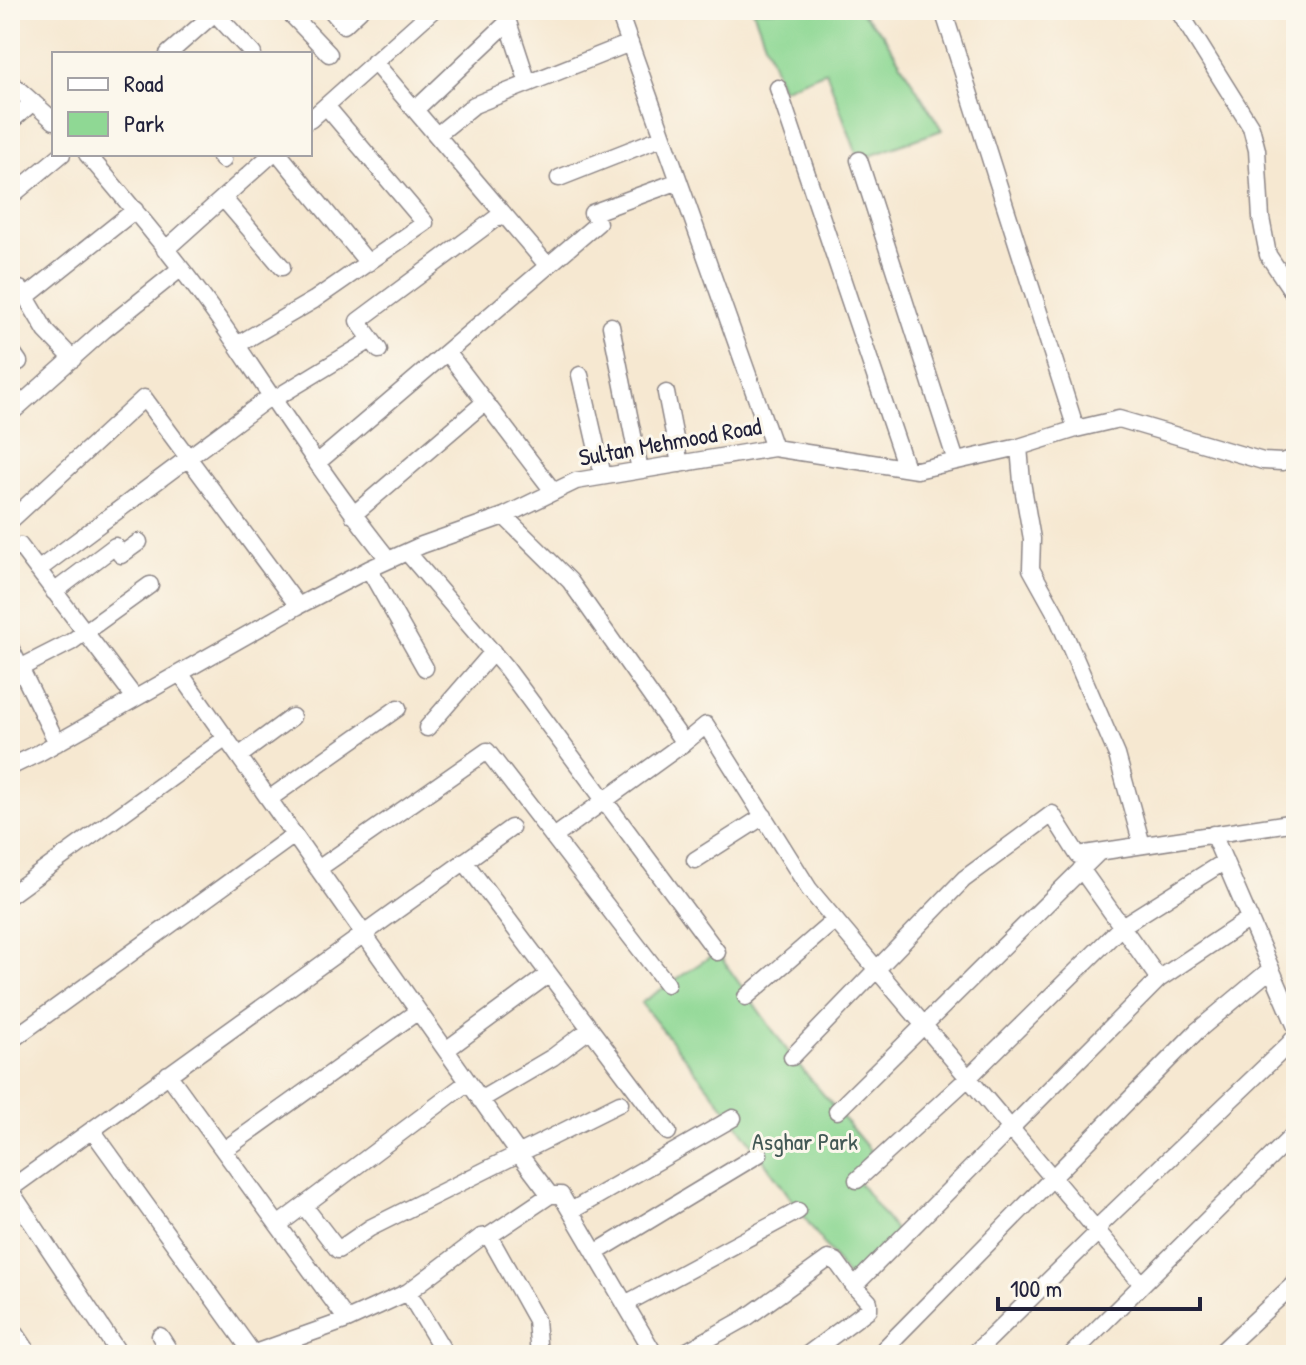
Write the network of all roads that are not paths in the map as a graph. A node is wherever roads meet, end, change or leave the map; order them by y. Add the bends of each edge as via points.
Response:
1 (287, 10) edge
2 (331, 10) edge
3 (360, 10) edge
4 (433, 10) edge
5 (618, 10) edge
6 (943, 10) edge
7 (1178, 10) edge
8 (217, 12) edge
9 (630, 43) junction
10 (170, 52) edge
11 (251, 52) edge
12 (329, 54) dead end
13 (374, 62) junction
14 (10, 82) edge
15 (528, 83) junction
16 (778, 88) dead end
17 (33, 102) junction
18 (326, 106) junction
19 (415, 110) junction
20 (312, 118) edge
21 (52, 119) edge
22 (10, 122) edge
23 (437, 135) junction
24 (663, 137) junction
25 (60, 156) edge
26 (89, 156) edge
27 (270, 156) edge
28 (281, 156) edge
29 (859, 160) dead end
30 (559, 178) dead end
31 (679, 181) junction
32 (10, 197) edge
33 (223, 198) junction
34 (135, 210) junction
35 (503, 213) junction
36 (165, 250) junction
37 (368, 263) junction
38 (548, 266) junction
39 (282, 267) dead end
40 (180, 269) junction
41 (18, 296) edge
42 (1296, 297) edge
43 (611, 326) dead end
44 (237, 345) junction
45 (447, 352) junction
46 (73, 359) junction
47 (580, 375) dead end
48 (666, 393) dead end
49 (272, 398) junction
50 (485, 402) junction
51 (10, 414) edge
52 (1076, 429) junction
53 (1019, 447) junction
54 (774, 448) junction
55 (188, 458) junction
56 (1296, 458) edge
57 (956, 461) junction
58 (317, 463) junction
59 (680, 464) junction
60 (906, 468) junction
61 (640, 470) junction
62 (603, 476) junction
63 (553, 491) junction
64 (353, 515) junction
65 (504, 516) junction
66 (10, 521) edge
67 (139, 542) dead end
68 (10, 550) edge
69 (407, 552) junction
70 (389, 560) junction
71 (369, 569) junction
72 (38, 570) junction
73 (150, 585) dead end
74 (54, 592) junction
75 (298, 606) junction
76 (85, 632) junction
77 (10, 647) edge
78 (493, 652) junction
79 (20, 668) junction
80 (425, 668) dead end
81 (180, 673) junction
82 (135, 698) junction
83 (398, 708) dead end
84 (292, 717) dead end
85 (427, 728) dead end
86 (226, 738) junction
87 (57, 743) junction
88 (684, 743) junction
89 (239, 756) junction
90 (10, 767) edge
91 (269, 799) junction
92 (605, 801) junction
93 (764, 816) junction
94 (1296, 822) edge
95 (511, 828) dead end
96 (1213, 834) junction
97 (294, 835) junction
98 (554, 837) junction
99 (1142, 845) junction
100 (1099, 852) junction
101 (695, 860) dead end
102 (464, 861) junction
103 (1225, 861) junction
104 (318, 869) junction
105 (1081, 869) junction
106 (10, 895) edge
107 (1250, 918) junction
108 (835, 920) junction
109 (1122, 926) junction
110 (363, 933) junction
111 (717, 952) dead end
112 (877, 969) junction
113 (1271, 969) junction
114 (549, 974) junction
115 (1159, 979) junction
116 (667, 984) dead end
117 (746, 997) dead end
118 (418, 1011) junction
119 (924, 1025) junction
120 (1296, 1027) edge
121 (590, 1029) junction
122 (1293, 1040) edge
123 (10, 1041) edge
124 (446, 1050) junction
125 (792, 1057) dead end
126 (1296, 1060) edge
127 (168, 1074) junction
128 (968, 1078) junction
129 (468, 1082) junction
130 (480, 1100) junction
131 (620, 1103) dead end
132 (837, 1111) dead end
133 (733, 1118) dead end
134 (1010, 1128) junction
135 (92, 1130) junction
136 (668, 1132) dead end
137 (1296, 1132) edge
138 (224, 1150) junction
139 (519, 1154) junction
140 (759, 1154) dead end
141 (1053, 1179) junction
142 (857, 1180) dead end
143 (10, 1190) edge
144 (550, 1195) junction
145 (304, 1206) junction
146 (571, 1211) junction
147 (798, 1211) dead end
148 (278, 1225) junction
149 (1098, 1232) junction
150 (489, 1236) junction
151 (595, 1253) junction
152 (1296, 1282) edge
153 (1142, 1284) junction
154 (854, 1286) junction
155 (408, 1292) junction
156 (625, 1304) junction
157 (347, 1320) junction
158 (10, 1325) edge
159 (160, 1336) dead end
160 (884, 1349) dead end
161 (30, 1355) edge
162 (120, 1355) edge
163 (172, 1355) edge
164 (252, 1355) edge
165 (446, 1355) edge
166 (539, 1355) edge
167 (655, 1355) edge
168 (680, 1355) edge
169 (807, 1355) edge
170 (973, 1355) edge
171 (1071, 1355) edge
172 (1218, 1355) edge

1 - 12 street
2 - 3 street via 344,25
4 - 13 street
5 - 9 street
6 - 52 street
7 - 42 street via 1251,127 1268,255
8 - 10 street
8 - 11 street
9 - 15 street
9 - 24 street
13 - 18 street
13 - 19 street
14 - 17 street
15 - 19 street via 508,22
15 - 23 street via 474,105
16 - 60 street
17 - 21 street
17 - 22 street
18 - 20 street
18 - 37 street via 425,223
19 - 23 street
23 - 35 street
24 - 30 street
24 - 31 street
25 - 32 street
26 - 34 street
27 - 33 street
28 - 37 street
29 - 57 street
31 - 38 street via 595,218
31 - 54 street
33 - 36 street
33 - 39 street
34 - 36 street
34 - 41 street
35 - 38 street
35 - 49 street via 358,321 375,345
36 - 40 street
37 - 44 street
38 - 45 street
40 - 44 street
40 - 46 street
41 - 46 street
43 - 61 street
44 - 49 street
45 - 50 street
45 - 58 street
46 - 51 street
47 - 62 street
48 - 59 street
49 - 55 street
49 - 58 street
50 - 63 street
50 - 64 street
52 - 53 street, Sultan Mehmood Road
52 - 56 street, Sultan Mehmood Road via 1119,419 1263,461
53 - 57 street, Sultan Mehmood Road
53 - 99 street via 1031,569 1117,755
54 - 59 street, Sultan Mehmood Road
54 - 60 street, Sultan Mehmood Road
55 - 66 street via 144,398
55 - 72 street
55 - 75 street
57 - 60 street, Sultan Mehmood Road
58 - 64 street
59 - 61 street, Sultan Mehmood Road
61 - 62 street, Sultan Mehmood Road
62 - 63 street, Sultan Mehmood Road
63 - 65 street, Sultan Mehmood Road
64 - 70 street
65 - 69 street, Sultan Mehmood Road
65 - 88 street via 570,581
67 - 74 street via 121,555 115,546
68 - 72 street via 20,546
69 - 70 street, Sultan Mehmood Road
69 - 78 street
70 - 71 street, Sultan Mehmood Road
71 - 75 street, Sultan Mehmood Road
71 - 80 street
72 - 74 street
73 - 76 street
74 - 76 street
75 - 81 street, Sultan Mehmood Road
76 - 79 street
76 - 82 street
77 - 79 street
78 - 85 street
78 - 92 street
79 - 87 street
81 - 82 street, Sultan Mehmood Road
81 - 86 street
82 - 87 street, Sultan Mehmood Road
83 - 91 street
84 - 89 street
86 - 89 street
86 - 106 street
87 - 90 street, Sultan Mehmood Road
88 - 92 street
88 - 93 street via 706,725
89 - 91 street
91 - 97 street
92 - 98 street
92 - 111 street
93 - 101 street
93 - 108 street
94 - 96 street
95 - 102 street
96 - 99 street
96 - 103 street
97 - 104 street
97 - 123 street
98 - 104 street via 487,751
98 - 116 street
99 - 100 street
100 - 105 street
100 - 112 street via 1078,855 1052,814 964,879
102 - 110 street
102 - 114 street
103 - 107 street
103 - 109 street
104 - 110 street
105 - 109 street
105 - 119 street
107 - 113 street
107 - 115 street
108 - 112 street
108 - 117 street
109 - 115 street
109 - 128 street
110 - 118 street
110 - 127 street
112 - 119 street
112 - 125 street
113 - 120 street
113 - 141 street via 1197,1031
114 - 121 street
114 - 124 street
115 - 134 street
118 - 124 street
118 - 138 street
119 - 128 street
119 - 132 street
121 - 130 street
121 - 136 street
122 - 126 street
122 - 149 street
124 - 129 street
127 - 135 street
127 - 138 street
128 - 134 street
128 - 142 street
129 - 130 street
129 - 145 street
130 - 139 street
131 - 139 street
133 - 146 street
134 - 141 street
134 - 154 street
135 - 143 street
135 - 164 street
137 - 153 street
138 - 148 street
139 - 144 street
139 - 145 street via 370,1228 338,1250
140 - 151 street
141 - 149 street
141 - 160 street
143 - 162 street
144 - 146 street via 561,1195
144 - 150 street
145 - 148 street
146 - 151 street
147 - 156 street
148 - 157 street
149 - 153 street
149 - 170 street
150 - 155 street
150 - 166 street via 536,1320
151 - 156 street
152 - 172 street
153 - 171 street
154 - 168 street via 836,1261 828,1259 746,1318
154 - 169 street via 869,1309
155 - 157 street
155 - 165 street
156 - 167 street
157 - 164 street
158 - 161 street
159 - 163 street

